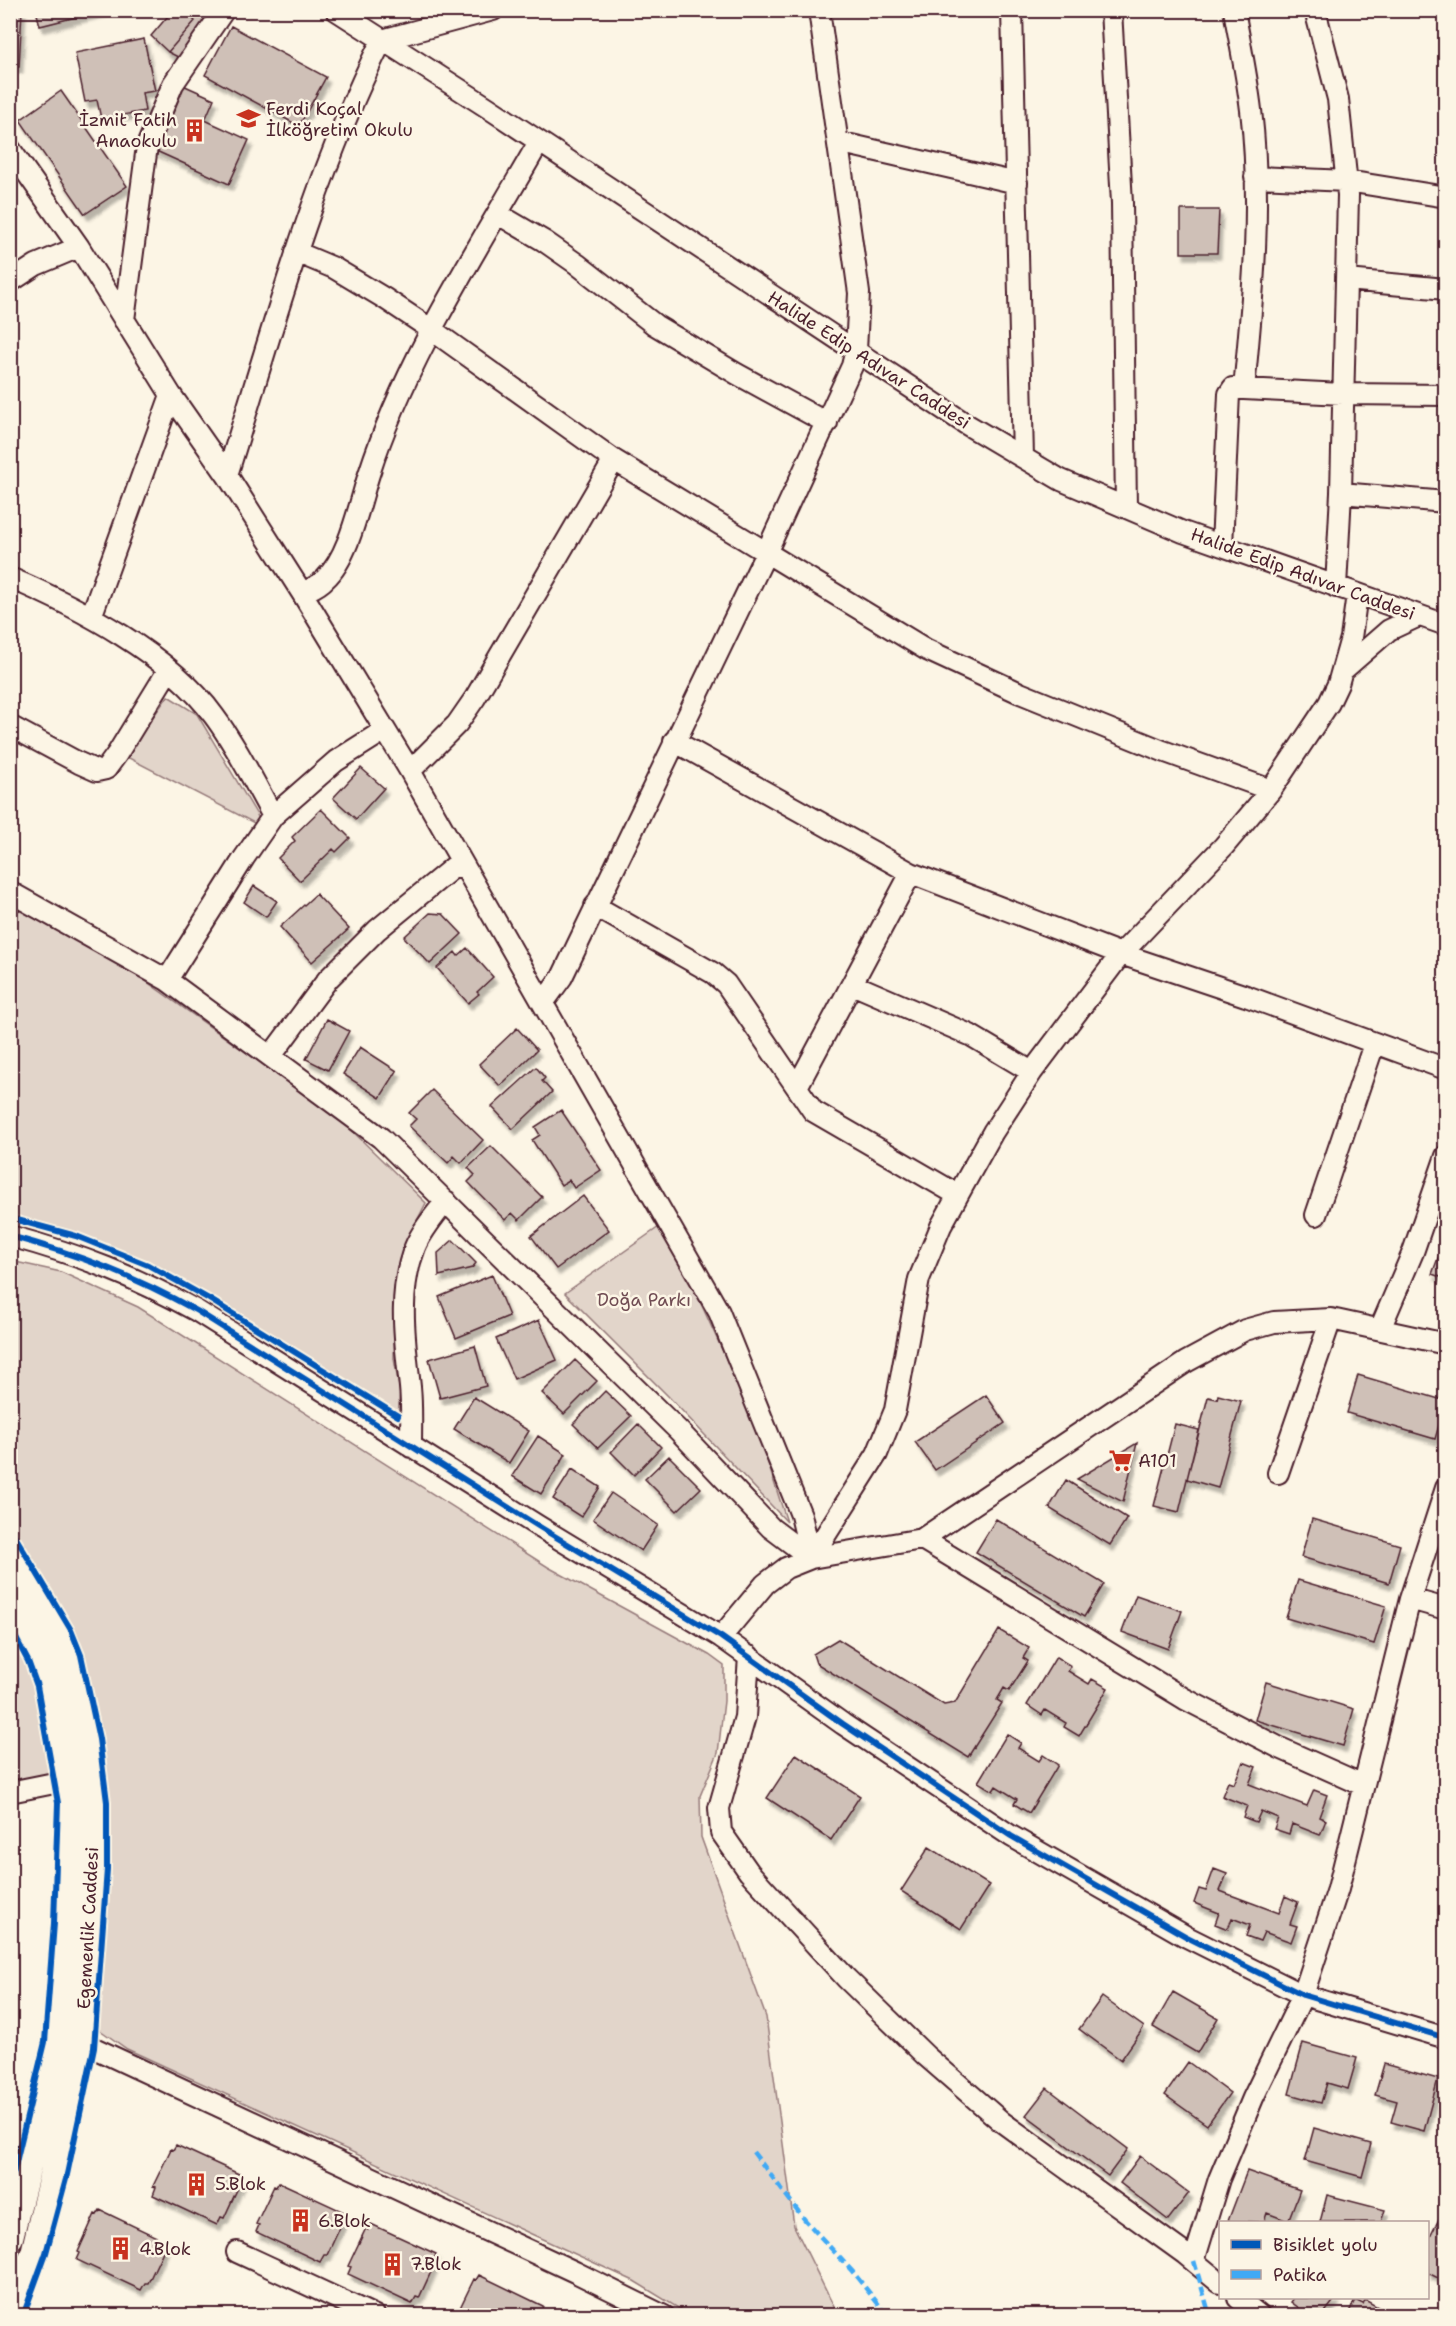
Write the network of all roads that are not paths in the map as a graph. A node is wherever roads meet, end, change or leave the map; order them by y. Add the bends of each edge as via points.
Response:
1 (224, 10) edge
2 (336, 10) edge
3 (493, 10) edge
4 (819, 10) edge
5 (1012, 10) edge
6 (1111, 10) edge
7 (1234, 10) edge
8 (1315, 10) edge
9 (382, 40) junction
10 (539, 142) junction
11 (838, 142) junction
12 (10, 149) edge
13 (1255, 177) junction
14 (1347, 181) junction
15 (1017, 183) junction
16 (1446, 197) edge
17 (498, 214) junction
18 (80, 247) junction
19 (296, 252) junction
20 (1347, 280) junction
21 (10, 282) edge
22 (1446, 289) edge
23 (124, 320) junction
24 (432, 330) junction
25 (856, 350) junction
26 (1244, 389) junction
27 (1343, 394) junction
28 (171, 395) junction
29 (1446, 395) edge
30 (827, 423) junction
31 (1023, 457) junction
32 (614, 460) junction
33 (227, 475) junction
34 (1341, 493) junction
35 (1446, 502) edge
36 (1125, 507) junction
37 (1222, 546) junction
38 (766, 553) junction
39 (10, 578) edge
40 (1336, 587) junction
41 (302, 593) junction
42 (1357, 594) junction
43 (1419, 616) junction
44 (91, 618) junction
45 (1446, 625) edge
46 (169, 669) junction
47 (1342, 670) junction
48 (10, 726) edge
49 (385, 730) junction
50 (674, 741) junction
51 (410, 771) junction
52 (1271, 790) junction
53 (273, 816) junction
54 (461, 861) junction
55 (911, 873) junction
56 (10, 892) edge
57 (595, 906) junction
58 (1120, 954) junction
59 (166, 980) junction
60 (852, 984) junction
61 (543, 1003) junction
62 (1374, 1044) junction
63 (270, 1056) junction
64 (1446, 1069) edge
65 (1032, 1072) junction
66 (797, 1087) junction
67 (1446, 1155) edge
68 (958, 1195) junction
69 (446, 1201) junction
70 (1316, 1215) dead end
71 (10, 1236) edge
72 (1331, 1319) junction
73 (1380, 1329) junction
74 (1446, 1344) edge
75 (411, 1447) junction
76 (1278, 1473) dead end
77 (1446, 1488) edge
78 (922, 1539) junction
79 (10, 1551) edge
80 (811, 1558) junction
81 (10, 1599) edge
82 (1410, 1599) junction
83 (1446, 1609) edge
84 (721, 1636) junction
85 (20, 1638) edge
86 (749, 1656) junction
87 (69, 1780) junction
88 (1363, 1785) junction
89 (10, 1792) edge
90 (1303, 1995) junction
91 (1446, 2038) edge
92 (81, 2042) junction
93 (10, 2237) edge
94 (237, 2252) dead end
95 (1194, 2261) junction
96 (1219, 2281) edge
97 (1239, 2299) edge
98 (10, 2312) edge
99 (373, 2315) edge
100 (664, 2316) edge
101 (1260, 2316) edge

1 - 23 street via 173,84 147,146
2 - 9 street, Halide Edip Adıvar Caddesi
3 - 9 street
4 - 11 street
5 - 15 street
6 - 36 street via 1122,203
7 - 13 street via 1251,110
8 - 14 street via 1338,99
9 - 10 street, Halide Edip Adıvar Caddesi
9 - 19 street
10 - 17 street
10 - 25 street, Halide Edip Adıvar Caddesi
11 - 15 street
11 - 25 street via 859,293
12 - 18 street
13 - 14 street
13 - 26 street via 1253,286
14 - 16 street
14 - 20 street
15 - 31 street
17 - 24 street
17 - 30 street via 577,264 655,325
18 - 21 street via 36,265
18 - 23 street
19 - 24 street via 334,268
19 - 33 street
20 - 22 street
20 - 27 street
23 - 28 street
24 - 32 street
24 - 41 street via 382,432 336,566 316,586
25 - 30 street
25 - 31 street, Halide Edip Adıvar Caddesi
26 - 27 street
26 - 37 street via 1233,388 1229,394
27 - 29 street
27 - 34 street
28 - 33 street
28 - 44 street
30 - 38 street
31 - 36 street, Halide Edip Adıvar Caddesi via 1061,480
32 - 38 street
32 - 51 street via 475,698 457,724
33 - 41 street
34 - 35 street
34 - 40 street
36 - 37 street, Halide Edip Adıvar Caddesi
37 - 40 street, Halide Edip Adıvar Caddesi
38 - 50 street
38 - 52 street via 955,664 1163,751
39 - 44 street
40 - 42 street, Halide Edip Adıvar Caddesi
41 - 49 street
42 - 43 street, Halide Edip Adıvar Caddesi
42 - 47 street
43 - 45 street, Halide Edip Adıvar Caddesi
43 - 47 street via 1389,630
44 - 46 street
46 - 48 street via 106,769 97,771 79,763
46 - 53 street via 214,716
47 - 52 street via 1329,703
49 - 51 street
49 - 53 street via 336,761
50 - 55 street
50 - 57 street
51 - 54 street
52 - 58 street via 1224,846
53 - 59 street
54 - 61 street
54 - 63 street via 377,930 328,979
55 - 58 street
55 - 60 street
56 - 59 street
57 - 61 street via 562,977
57 - 66 street via 726,984
58 - 62 street
58 - 65 street
59 - 63 street
60 - 65 street via 969,1035
60 - 66 street
61 - 80 street via 719,1312 801,1515
62 - 64 street
62 - 70 street
63 - 69 street via 381,1138
65 - 68 street
66 - 68 street via 813,1111
67 - 73 street via 1413,1252
68 - 80 street via 919,1279 895,1410 877,1454
69 - 75 street via 416,1247 407,1278 404,1343
69 - 80 street via 679,1431 771,1528
71 - 75 street via 78,1256 156,1289
72 - 73 street
72 - 76 street
72 - 78 street via 1274,1322 1245,1330 1186,1362
73 - 74 street
75 - 84 street
77 - 82 street
78 - 80 street
78 - 88 street via 1185,1699
79 - 92 main road, Egemenlik Caddesi via 63,1648 84,1722 94,1847
80 - 84 street via 786,1568 765,1584
81 - 85 main road, Egemenlik Caddesi
82 - 83 street
82 - 88 street
84 - 86 street
85 - 87 main road, Egemenlik Caddesi via 41,1659 51,1687
86 - 90 street via 1011,1836 1187,1937
86 - 95 street via 745,1717 719,1808 721,1832 749,1872 846,1978 926,2056 1002,2122
87 - 89 street
87 - 93 main road, Egemenlik Caddesi via 69,1857 58,2037
88 - 90 street via 1338,1890
90 - 91 street
90 - 95 street via 1252,2098 1219,2179
92 - 98 main road, Egemenlik Caddesi via 40,2228 27,2274
92 - 100 street
94 - 99 street
95 - 96 street
97 - 101 street

